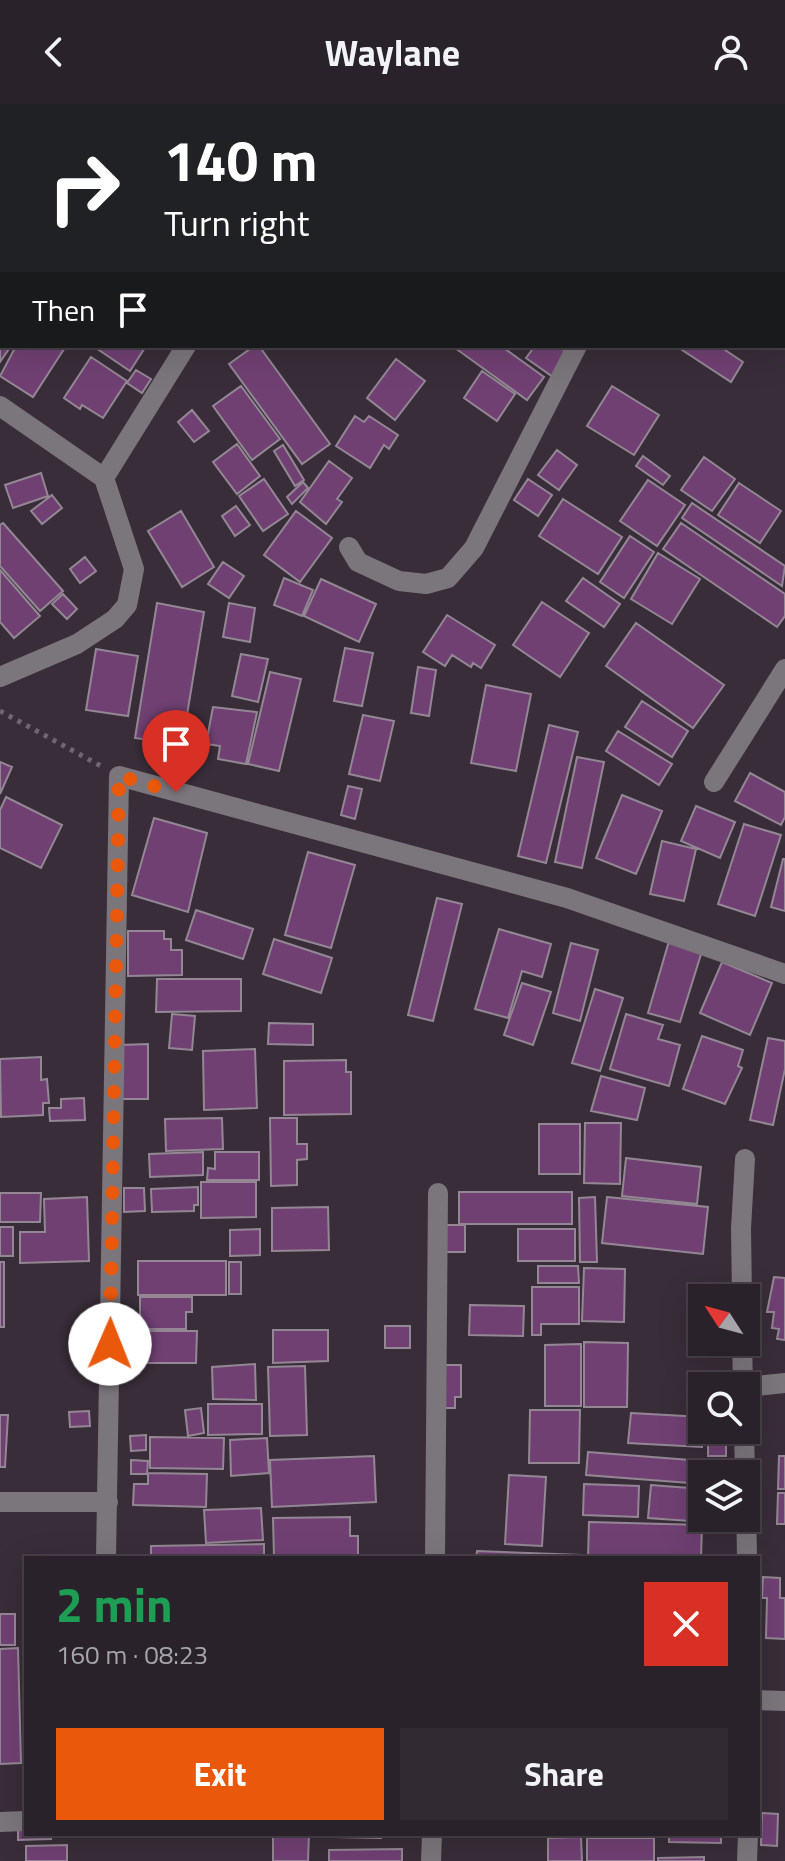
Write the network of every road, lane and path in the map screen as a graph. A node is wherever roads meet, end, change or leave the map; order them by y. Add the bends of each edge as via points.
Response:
1 (185, 348) edge
2 (576, 348) edge
3 (0, 406) edge
4 (104, 478) junction
5 (349, 547) dead end
6 (785, 669) edge
7 (0, 677) edge
8 (0, 711) edge
9 (119, 776) junction
10 (714, 782) dead end
11 (785, 974) edge
12 (745, 1159) dead end
13 (438, 1193) dead end
14 (742, 1284) edge
15 (785, 1383) edge
16 (760, 1385) edge
17 (0, 1502) edge
18 (108, 1502) junction
19 (747, 1532) edge
20 (106, 1556) edge
21 (435, 1556) edge
22 (747, 1556) edge
23 (760, 1700) edge
24 (785, 1701) edge
25 (24, 1821) edge
26 (0, 1822) edge
27 (432, 1836) edge
28 (748, 1836) edge
29 (431, 1861) edge
30 (747, 1861) edge

1 - 4 street
2 - 5 street via 474,548 448,578 426,584 399,581 358,562
3 - 4 street
4 - 7 street via 134,569 127,605 77,644
6 - 10 street
8 - 9 path
9 - 11 street via 567,898
9 - 18 street
12 - 14 street
13 - 21 street
15 - 16 street
17 - 18 street
18 - 20 street
19 - 22 street
23 - 24 street
25 - 26 street
27 - 29 street
28 - 30 street

